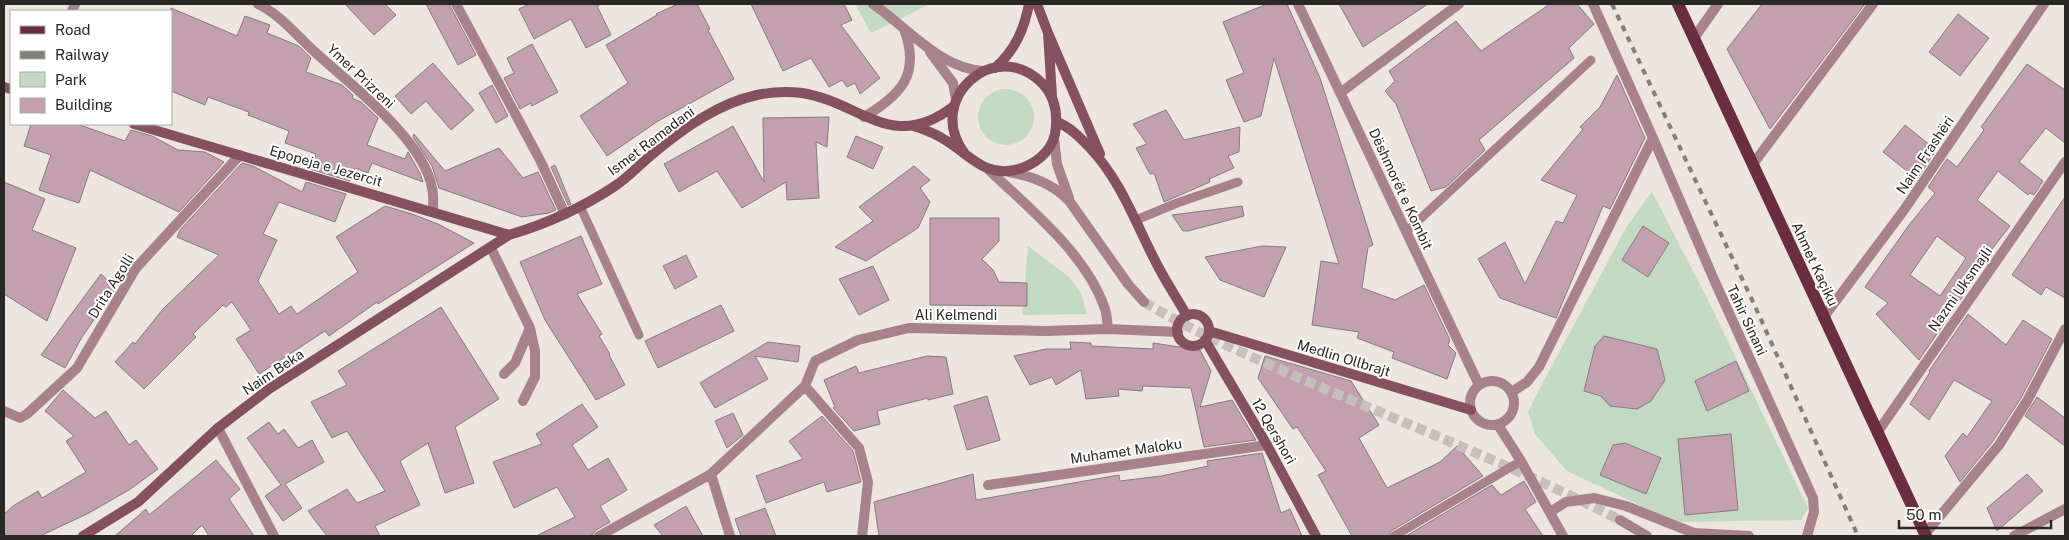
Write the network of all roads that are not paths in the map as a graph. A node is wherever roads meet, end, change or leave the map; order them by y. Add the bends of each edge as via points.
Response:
1 (258, 4) edge
2 (456, 4) edge
3 (873, 4) edge
4 (1029, 4) edge
5 (1037, 4) edge
6 (1298, 4) edge
7 (1459, 4) edge
8 (1593, 4) edge
9 (1678, 4) edge
10 (1718, 4) edge
11 (1873, 4) edge
12 (2044, 4) edge
13 (904, 28) junction
14 (1048, 33) junction
15 (1694, 38) junction
16 (922, 43) junction
17 (1591, 60) dead end
18 (995, 68) junction
19 (984, 71) junction
20 (1340, 93) junction
21 (1052, 97) junction
22 (955, 102) junction
23 (864, 117) junction
24 (1057, 122) junction
25 (137, 125) edge
26 (913, 126) junction
27 (1054, 138) junction
28 (1653, 138) junction
29 (965, 154) junction
30 (240, 155) junction
31 (1103, 162) junction
32 (2065, 162) edge
33 (1753, 164) junction
34 (989, 170) junction
35 (1009, 172) junction
36 (1238, 182) dead end
37 (1070, 202) junction
38 (580, 206) junction
39 (433, 212) junction
40 (565, 214) junction
41 (1136, 220) junction
42 (1406, 232) junction
43 (509, 235) junction
44 (491, 248) junction
45 (1144, 302) tunnel mouth
46 (1187, 316) junction
47 (1823, 318) junction
48 (530, 328) junction
49 (1108, 329) junction
50 (2065, 329) edge
51 (1178, 332) junction
52 (639, 335) dead end
53 (1207, 335) junction
54 (504, 374) dead end
55 (1479, 385) junction
56 (805, 386) junction
57 (1512, 392) junction
58 (523, 401) dead end
59 (1470, 410) junction
60 (4, 411) edge
61 (1498, 425) junction
62 (218, 428) junction
63 (1877, 433) junction
64 (1267, 445) junction
65 (1522, 461) junction
66 (711, 474) junction
67 (988, 484) dead end
68 (2065, 509) edge
69 (1550, 512) junction
70 (1620, 520) tunnel mouth
71 (1694, 534) edge
72 (1926, 535) edge
73 (83, 536) edge
74 (274, 536) edge
75 (599, 536) edge
76 (730, 536) edge
77 (862, 536) edge
78 (1316, 536) edge
79 (1394, 536) edge
80 (1563, 536) edge
81 (1647, 536) edge
82 (1749, 536) edge
83 (1807, 536) edge
84 (2014, 536) edge

1 - 39 street, Ymer Prizreni via 272,11 374,102 425,168 432,188
2 - 40 street via 540,160
3 - 13 street
4 - 18 main road via 1023,30 1015,46
5 - 14 main road
6 - 20 street, Dëshmorët e Kombit
7 - 20 street
8 - 28 street, Tahir Sinani
9 - 15 main road, Ahmet Kaçiku
10 - 15 street
11 - 33 street
12 - 47 street, Naim Frashëri via 1904,210
13 - 16 street
13 - 23 street via 910,54 906,80 887,103
14 - 21 main road
14 - 31 main road
15 - 33 main road, Ahmet Kaçiku
16 - 19 street via 957,65
16 - 22 street via 953,83
17 - 42 lane
18 - 19 main road
18 - 21 main road via 1006,67 1028,73 1038,79
19 - 22 main road via 963,87
20 - 42 street, Dëshmorët e Kombit
21 - 24 main road
22 - 26 main road, Ismet Ramadani via 931,121
22 - 29 main road via 953,132
23 - 26 main road, Ismet Ramadani via 896,126
23 - 38 main road, Ismet Ramadani via 803,93 757,95 731,103 703,118 656,151 616,185
24 - 27 main road
24 - 31 main road via 1066,125
25 - 30 main road, Epopeja e Jezercit
26 - 29 main road, Ismet Ramadani via 939,136
27 - 35 main road via 1036,161
27 - 37 street via 1057,164
28 - 57 street via 1539,367 1527,382
28 - 83 street, Tahir Sinani via 1814,498 1814,512
29 - 34 main road
30 - 39 main road, Epopeja e Jezercit
30 - 60 street, Drita Agolli via 136,268 77,368 27,414 20,418
31 - 41 main road
32 - 63 street, Nazmi Uksmajli
33 - 47 main road, Ahmet Kaçiku
34 - 35 main road
34 - 49 street via 1032,210 1082,267 1105,308
35 - 37 street via 1042,182 1060,191
36 - 41 lane
37 - 45 street
38 - 40 main road, Ismet Ramadani
38 - 52 lane
39 - 43 main road, Epopeja e Jezercit
40 - 43 main road, Ismet Ramadani
41 - 46 main road
42 - 55 street, Dëshmorët e Kombit
43 - 44 main road, Naim Beka
44 - 48 street
44 - 62 main road, Naim Beka via 269,389
46 - 51 main road via 1180,322
46 - 53 main road via 1202,317 1206,321
47 - 63 main road, Ahmet Kaçiku
48 - 54 street via 515,363
48 - 58 street via 535,350 535,377
49 - 51 street, Ali Kelmendi
49 - 56 street, Ali Kelmendi via 909,328 858,340 815,361
50 - 72 street via 2027,401 1999,445
51 - 53 main road via 1182,341 1191,346 1201,344
53 - 59 main road, Medlin Ollbrajt
53 - 64 main road, 12 Qershori
55 - 57 street via 1500,383
55 - 59 street via 1471,396
56 - 66 street, Ali Kelmendi
56 - 77 street via 859,448 868,482
57 - 61 street via 1513,412
59 - 61 street via 1481,423
61 - 65 street
62 - 73 main road, Naim Beka via 138,502
62 - 74 street
63 - 72 main road, Ahmet Kaçiku
64 - 67 street, Muhamet Maloku
64 - 78 main road, 12 Qershori
65 - 69 street
65 - 79 lane
66 - 75 street, Ali Kelmendi
66 - 76 street
68 - 84 street
69 - 71 street via 1566,502 1594,498 1626,506
69 - 80 street
70 - 81 street
71 - 82 street

